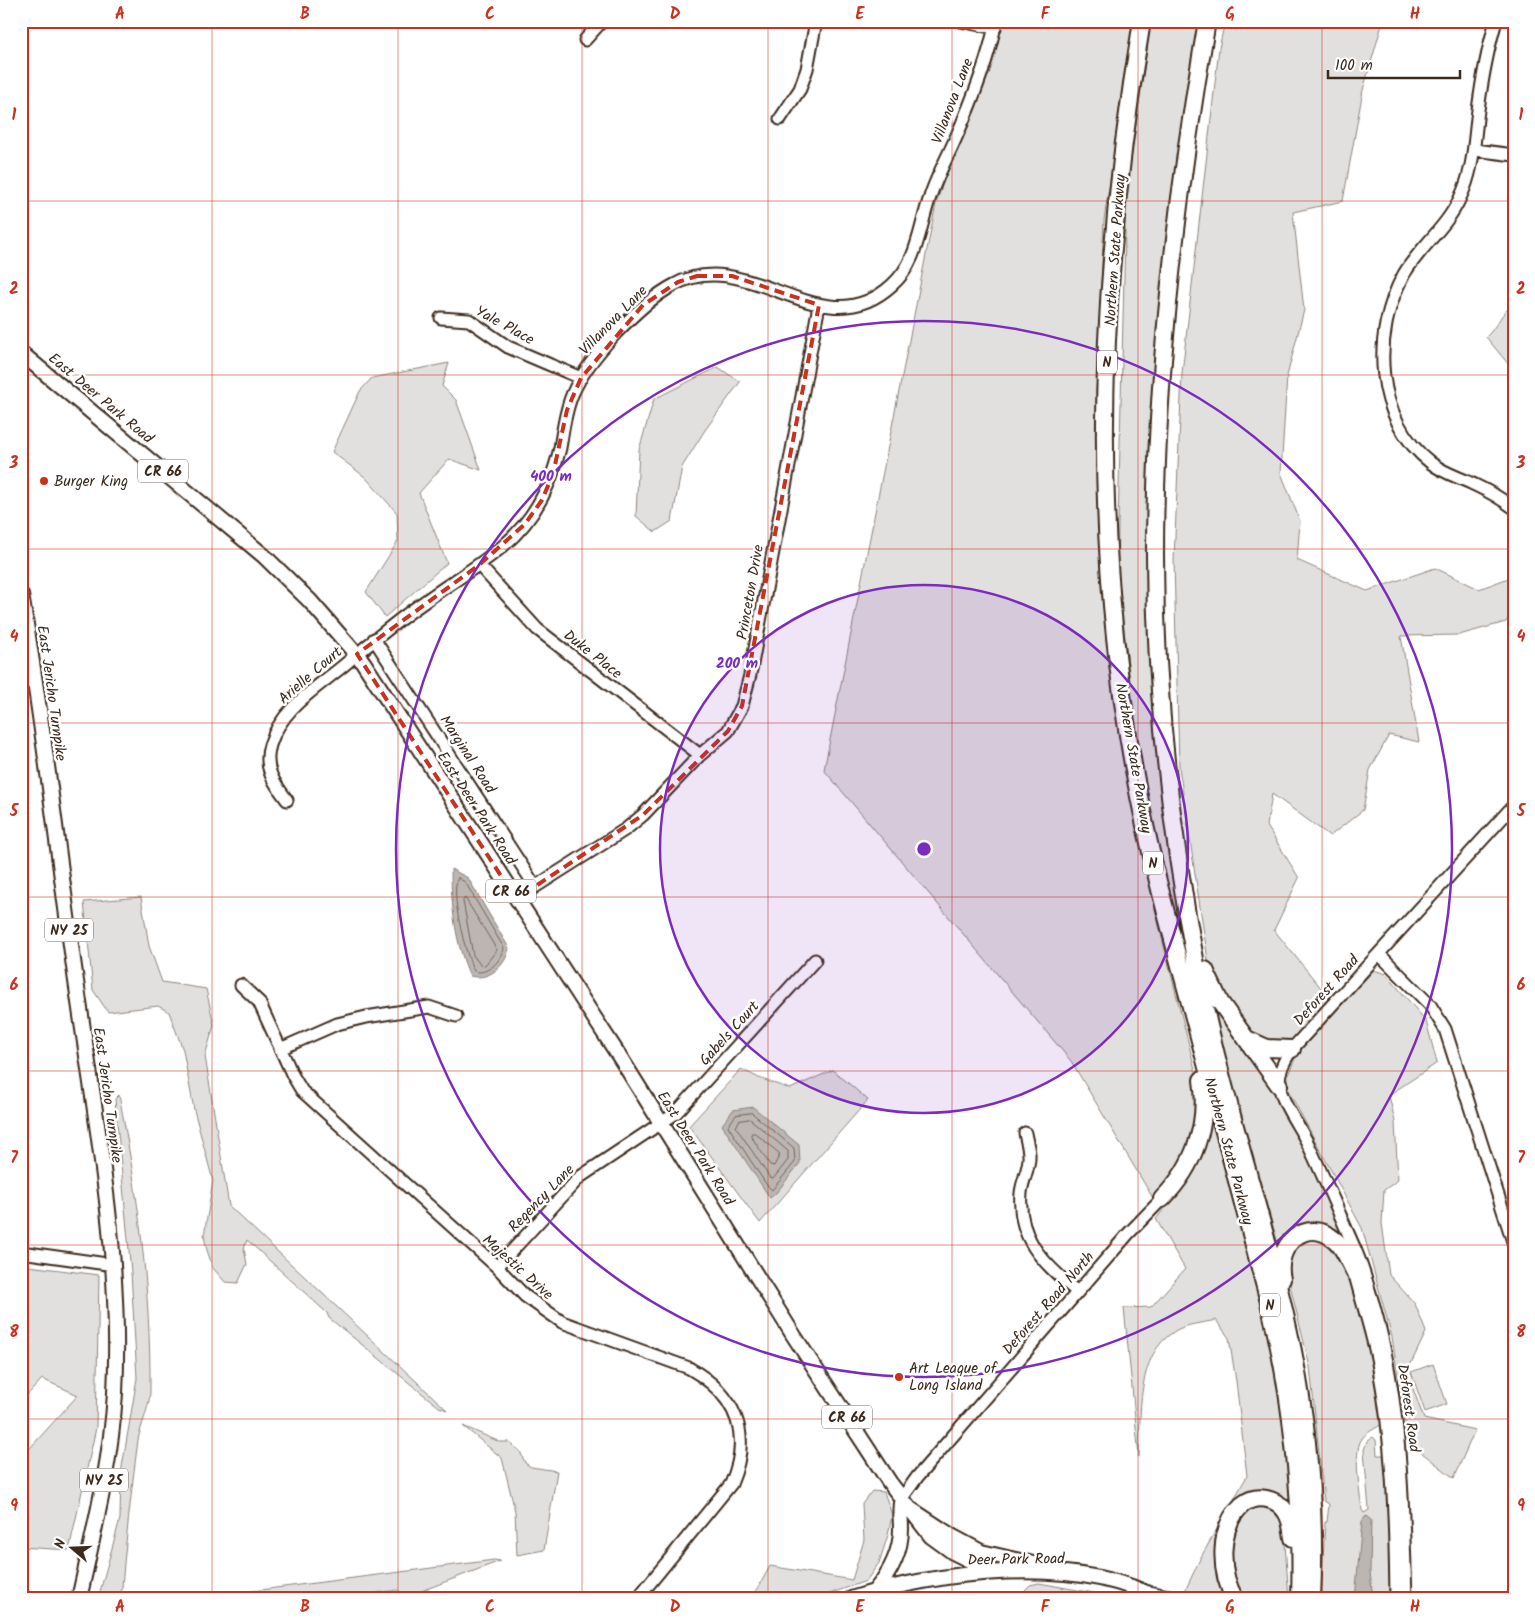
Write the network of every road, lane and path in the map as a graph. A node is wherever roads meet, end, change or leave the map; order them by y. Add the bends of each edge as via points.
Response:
1 (602, 21) edge
2 (816, 21) edge
3 (960, 21) edge
4 (1142, 21) edge
5 (1207, 21) edge
6 (1496, 21) edge
7 (995, 25) edge
8 (584, 40) dead end
9 (780, 119) dead end
10 (1475, 150) junction
11 (1514, 155) edge
12 (819, 305) junction
13 (441, 318) dead end
14 (21, 352) edge
15 (581, 378) junction
16 (1514, 508) edge
17 (479, 565) junction
18 (21, 595) edge
19 (374, 639) junction
20 (357, 654) junction
21 (28, 682) edge
22 (700, 755) junction
23 (287, 800) dead end
24 (1514, 805) edge
25 (1181, 878) junction
26 (535, 886) junction
27 (516, 899) junction
28 (1378, 954) junction
29 (815, 960) dead end
30 (241, 985) dead end
31 (456, 1016) dead end
32 (1194, 1019) junction
33 (1246, 1039) junction
34 (280, 1049) junction
35 (1292, 1049) junction
36 (1279, 1085) junction
37 (662, 1123) junction
38 (1025, 1133) dead end
39 (1162, 1199) joint
40 (1344, 1228) junction
41 (1512, 1232) edge
42 (1514, 1245) edge
43 (21, 1252) edge
44 (114, 1265) junction
45 (497, 1267) junction
46 (1355, 1273) junction
47 (1077, 1292) junction
48 (1292, 1348) junction
49 (902, 1498) junction
50 (912, 1510) junction
51 (896, 1556) junction
52 (993, 1572) junction
53 (1080, 1575) junction
54 (875, 1591) junction
55 (1154, 1597) edge
56 (79, 1599) edge
57 (638, 1599) edge
58 (842, 1599) edge
59 (852, 1599) edge
60 (1178, 1599) edge
61 (1235, 1599) edge
62 (1299, 1599) edge
63 (1312, 1599) edge
64 (1396, 1599) edge
65 (1406, 1599) edge

1 - 8 street
2 - 9 street via 800,89
3 - 7 street
4 - 32 highway, Northern State Parkway / N via 1122,157 1111,288 1106,414 1109,544 1119,672 1134,768 1159,890
5 - 25 highway, Northern State Parkway / N via 1174,238 1164,334 1156,472 1158,656
6 - 10 street via 1482,82
7 - 12 street, Villanova Lane via 966,113 929,198 908,267 882,294 867,302 834,308
10 - 11 street
10 - 16 street via 1460,200 1417,255 1394,298 1386,321 1383,373 1394,419 1416,450 1450,476 1475,484
12 - 15 street, Villanova Lane via 732,276 697,276 678,282 644,305
12 - 22 street, Princeton Drive via 742,706 728,731
13 - 15 street, Yale Place via 469,320 508,347
14 - 20 main road, East Deer Park Road / CR 66 via 264,556
15 - 17 street, Villanova Lane via 567,410 557,458 542,500 526,524
17 - 19 street, Villanova Lane
17 - 22 street, Duke Place via 537,629
18 - 21 main road, East Jericho Turnpike / NY 25
19 - 20 street, Villanova Lane
19 - 26 street, Marginal Road
20 - 23 street, Arielle Court via 292,706 278,725 270,746 269,772 272,782
20 - 27 main road, East Deer Park Road / CR 66
21 - 44 main road, East Jericho Turnpike / NY 25
22 - 26 street, Princeton Drive via 626,829
24 - 28 street, Deforest Road
25 - 33 highway via 1195,920 1207,978
25 - 48 highway, Northern State Parkway / N via 1210,1031
26 - 27 street, Princeton Drive
27 - 37 main road, East Deer Park Road / CR 66
28 - 35 street, Deforest Road
28 - 41 street via 1430,1006 1445,1029
29 - 37 street, Gabels Court via 676,1113
30 - 34 street, Majestic Drive via 259,1002
31 - 34 street via 429,1007 366,1016 337,1024
32 - 39 highway via 1204,1090 1203,1119 1199,1140 1190,1160
32 - 62 highway, Northern State Parkway / N via 1269,1302 1287,1385 1300,1505
33 - 35 highway via 1268,1048
33 - 36 highway
34 - 45 street, Majestic Drive via 302,1091
35 - 36 street, Deforest Road via 1282,1066
36 - 40 street, Deforest Road
37 - 45 street, Regency Lane via 580,1176
37 - 49 main road, East Deer Park Road / CR 66 via 790,1329
38 - 47 street via 1030,1156 1021,1193 1025,1232 1047,1265
39 - 47 street, Deforest Road North
40 - 46 street, Deforest Road
40 - 65 street, Deforest Road via 1364,1274 1390,1380 1402,1465
41 - 42 street
43 - 44 street
44 - 56 main road, East Jericho Turnpike / NY 25 via 112,1423
45 - 57 street, Majestic Drive via 524,1296 562,1322 689,1368 708,1379 723,1393 734,1412 741,1452 731,1484
46 - 48 highway via 1341,1247 1330,1236 1311,1232 1300,1235 1284,1248 1280,1264 1287,1295
46 - 64 street, Deforest Road via 1374,1340 1389,1429 1394,1487
47 - 49 street, Deforest Road North via 924,1468
48 - 63 highway, Northern State Parkway / N via 1313,1514
49 - 50 main road, East Deer Park Road / CR 66
49 - 51 main road
50 - 52 main road, East Deer Park Road / CR 66 via 919,1524 931,1536 953,1552
50 - 53 main road, East Deer Park Road / CR 66 via 981,1552
51 - 54 main road
51 - 58 main road via 879,1575
52 - 53 main road, Deer Park Road
52 - 54 main road, Deer Park Road
53 - 55 main road, Deer Park Road
54 - 59 main road, Deer Park Road
55 - 60 main road, Deer Park Road
61 - 62 highway via 1224,1567 1228,1528 1241,1506 1263,1498 1278,1504 1289,1518

